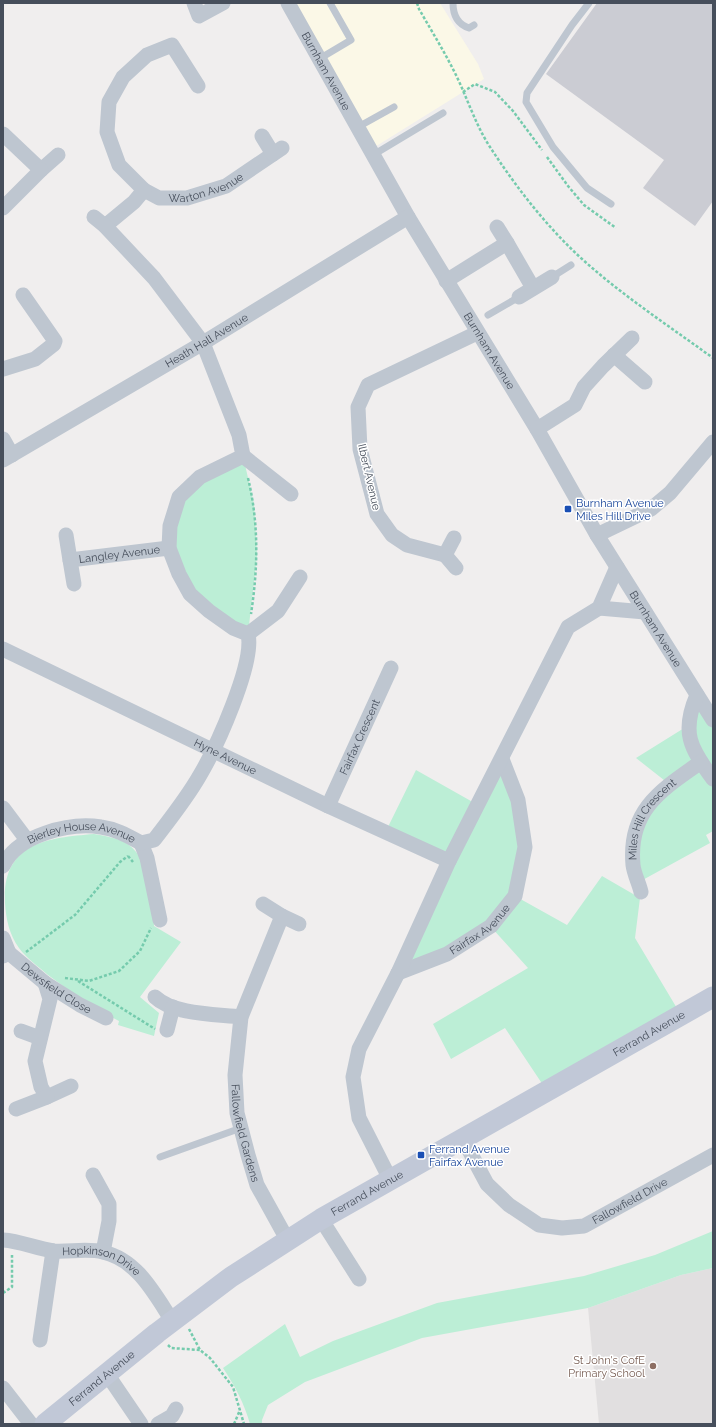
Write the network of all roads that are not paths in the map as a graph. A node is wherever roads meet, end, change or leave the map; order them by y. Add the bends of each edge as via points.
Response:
1 (194, 3) edge
2 (223, 3) edge
3 (288, 3) edge
4 (330, 3) edge
5 (453, 3) edge
6 (589, 3) edge
7 (474, 26) dead end
8 (320, 59) junction
9 (198, 86) dead end
10 (394, 107) dead end
11 (443, 113) dead end
12 (358, 127) junction
13 (3, 134) edge
14 (262, 136) dead end
15 (58, 155) dead end
16 (373, 155) junction
17 (41, 170) junction
18 (144, 190) junction
19 (611, 204) dead end
20 (3, 208) edge
21 (408, 217) junction
22 (497, 227) dead end
23 (507, 243) junction
24 (571, 265) dead end
25 (552, 277) joint
26 (446, 280) junction
27 (533, 288) junction
28 (23, 295) dead end
29 (519, 297) joint
30 (488, 315) dead end
31 (477, 333) junction
32 (632, 338) dead end
33 (203, 343) junction
34 (614, 355) junction
35 (3, 369) edge
36 (645, 382) dead end
37 (537, 429) junction
38 (3, 439) edge
39 (713, 442) edge
40 (243, 456) junction
41 (8, 458) edge
42 (291, 494) dead end
43 (66, 535) dead end
44 (597, 535) junction
45 (454, 538) dead end
46 (169, 548) junction
47 (445, 555) junction
48 (70, 560) junction
49 (617, 567) junction
50 (456, 568) dead end
51 (300, 577) dead end
52 (74, 584) dead end
53 (599, 608) junction
54 (645, 612) junction
55 (248, 634) junction
56 (3, 649) edge
57 (391, 668) dead end
58 (697, 695) junction
59 (713, 720) edge
60 (214, 750) junction
61 (502, 760) junction
62 (701, 762) junction
63 (713, 779) edge
64 (328, 806) junction
65 (3, 808) edge
66 (27, 840) junction
67 (141, 843) junction
68 (450, 861) junction
69 (3, 866) edge
70 (641, 892) dead end
71 (263, 904) dead end
72 (282, 916) junction
73 (156, 922) road end
74 (299, 924) dead end
75 (3, 938) edge
76 (9, 956) edge
77 (398, 973) junction
78 (45, 984) junction
79 (155, 997) dead end
80 (713, 997) edge
81 (173, 1007) junction
82 (242, 1017) junction
83 (106, 1018) dead end
84 (167, 1030) road end
85 (21, 1031) dead end
86 (40, 1038) junction
87 (71, 1086) dead end
88 (47, 1097) junction
89 (16, 1109) dead end
90 (241, 1128) junction
91 (463, 1139) junction
92 (713, 1155) edge
93 (160, 1157) dead end
94 (93, 1175) dead end
95 (391, 1181) junction
96 (321, 1220) junction
97 (8, 1240) edge
98 (288, 1241) junction
99 (53, 1251) junction
100 (103, 1252) junction
101 (359, 1278) dead end
102 (170, 1323) junction
103 (40, 1340) dead end
104 (107, 1374) junction
105 (3, 1388) edge
106 (176, 1414) dead end
107 (31, 1424) edge
108 (45, 1424) edge
109 (141, 1424) edge
110 (158, 1424) edge

1 - 2 street via 199,16
3 - 8 street, Burnham Avenue
4 - 8 lane via 351,40
5 - 7 lane via 453,13 457,19 469,28
6 - 19 lane via 527,94 526,102 553,147 587,188
8 - 12 street, Burnham Avenue
9 - 18 street, Warton Avenue via 175,42 147,55 123,78 109,102 107,132 119,165
10 - 12 lane
11 - 16 lane
12 - 16 street, Burnham Avenue
13 - 17 street
14 - 18 street, Warton Avenue via 277,151 226,186 187,198 159,198
15 - 17 street
16 - 21 street, Burnham Avenue
17 - 20 street
18 - 33 street via 134,202 99,222 154,278
21 - 26 street, Burnham Avenue
21 - 33 street, Heath Hall Avenue
22 - 23 street
23 - 26 street
23 - 27 street
24 - 25 lane
25 - 27 street
26 - 31 street, Burnham Avenue
27 - 29 street
28 - 35 street via 55,340 54,344 35,359
29 - 30 lane
31 - 37 street, Burnham Avenue
31 - 47 street, Ilbert Avenue via 368,385 358,407 360,448 377,514 392,535 407,545
32 - 34 street
33 - 40 street via 239,435
33 - 41 street, Heath Hall Avenue
34 - 36 street
34 - 37 street via 584,387 575,405
37 - 44 street, Burnham Avenue
38 - 41 street
39 - 44 street via 670,494 651,508
40 - 42 street
40 - 46 street via 200,477 179,497 170,526
43 - 48 street, Langley Avenue
44 - 49 street, Burnham Avenue
45 - 47 street
46 - 48 street, Langley Avenue
46 - 55 street via 190,594 233,628
47 - 50 street
48 - 52 street, Langley Avenue
49 - 53 street
49 - 54 street, Burnham Avenue
51 - 55 street via 278,611
53 - 54 street
53 - 61 street via 568,627
54 - 58 street, Burnham Avenue
55 - 60 street, Bierley House Avenue via 250,643 240,686
56 - 60 street, Hyne Avenue
57 - 64 street, Fairfax Crescent
58 - 59 street, Burnham Avenue
58 - 62 street via 689,725 690,741
60 - 64 street, Hyne Avenue
60 - 67 street, Bierley House Avenue via 200,776 154,840
61 - 68 street
61 - 77 street, Fairfax Avenue via 518,800 525,847 515,896 491,926 447,954
62 - 63 street
62 - 70 street, Miles Hill Crescent via 670,784 646,806 635,833 633,866
64 - 68 street, Hyne Avenue
65 - 66 street
66 - 67 street, Bierley House Avenue via 64,828 83,825 120,832
66 - 69 street, Bierley House Avenue via 5,860
67 - 73 street via 146,858
68 - 77 street
71 - 72 street
72 - 74 street
72 - 82 street, Fallowfield Gardens
75 - 76 street
76 - 78 street, Dewsfield Close
77 - 95 street via 359,1049 353,1077 359,1118
78 - 83 street, Dewsfield Close
78 - 86 street via 50,999
79 - 81 street via 163,1005
80 - 91 street, Ferrand Avenue
81 - 82 street via 198,1013
81 - 84 street
82 - 90 street, Fallowfield Gardens via 235,1074 237,1113
85 - 86 street
86 - 88 street via 35,1061 40,1087
87 - 88 street
88 - 89 street
90 - 93 lane
90 - 98 street, Fallowfield Gardens via 258,1185
91 - 92 street, Fallowfield Drive via 487,1184 509,1205 539,1225 562,1228 584,1226
91 - 95 street, Ferrand Avenue
94 - 100 street via 109,1204 109,1221
95 - 96 street, Ferrand Avenue
96 - 98 street, Ferrand Avenue
96 - 101 street
97 - 99 street, Hopkinson Drive
98 - 102 street, Ferrand Avenue via 231,1277
99 - 100 street, Hopkinson Drive
99 - 103 street
100 - 102 street, Hopkinson Drive via 122,1260 146,1280
102 - 104 street, Ferrand Avenue
104 - 108 street, Ferrand Avenue
104 - 109 street
105 - 107 street
106 - 110 street

